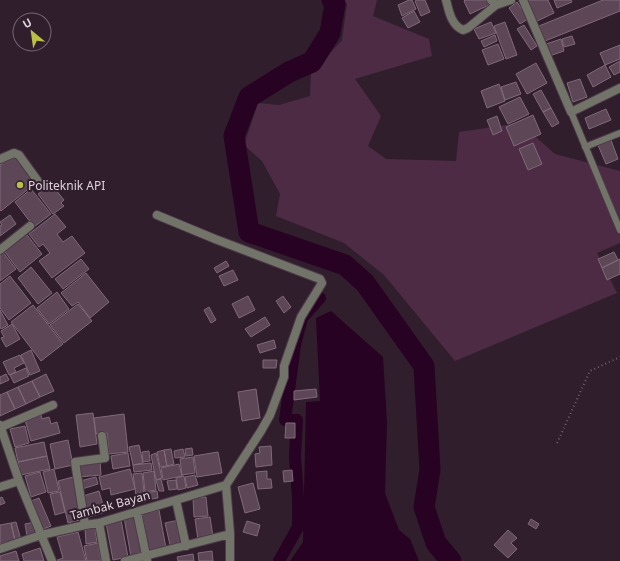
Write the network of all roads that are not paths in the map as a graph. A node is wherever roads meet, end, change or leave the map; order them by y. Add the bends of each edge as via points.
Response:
1 (446, 0) edge
2 (511, 0) edge
3 (523, 0) edge
4 (493, 2) edge
5 (620, 88) edge
6 (571, 112) junction
7 (620, 133) edge
8 (585, 147) junction
9 (0, 159) edge
10 (40, 184) dead end
11 (157, 215) dead end
12 (30, 226) dead end
13 (620, 230) edge
14 (0, 250) edge
15 (53, 405) dead end
16 (0, 426) edge
17 (102, 436) dead end
18 (19, 481) junction
19 (226, 485) junction
20 (0, 487) edge
21 (176, 500) junction
22 (137, 512) junction
23 (99, 522) junction
24 (85, 525) junction
25 (230, 534) junction
26 (41, 535) junction
27 (186, 546) junction
28 (0, 549) edge
29 (146, 558) edge
30 (52, 561) edge
31 (106, 561) edge
32 (125, 561) edge
33 (230, 561) edge

1 - 4 street via 453,22 463,30
2 - 4 street
3 - 6 street
5 - 6 street
6 - 8 lane
7 - 8 lane
8 - 13 lane
9 - 10 street via 14,153 18,155
11 - 19 street via 320,279 322,284 301,317 270,415
12 - 14 street
15 - 16 street
16 - 18 street
17 - 24 street via 105,458 75,462
18 - 20 street
18 - 26 street
19 - 21 street, Tambak Bayan
19 - 25 street
21 - 22 street, Tambak Bayan
21 - 27 street
22 - 23 street, Tambak Bayan
22 - 29 street
23 - 24 street, Tambak Bayan
23 - 31 street
24 - 26 street, Tambak Bayan
25 - 27 street
25 - 33 street
26 - 28 street, Tambak Bayan
26 - 30 street
27 - 29 street
29 - 32 street

